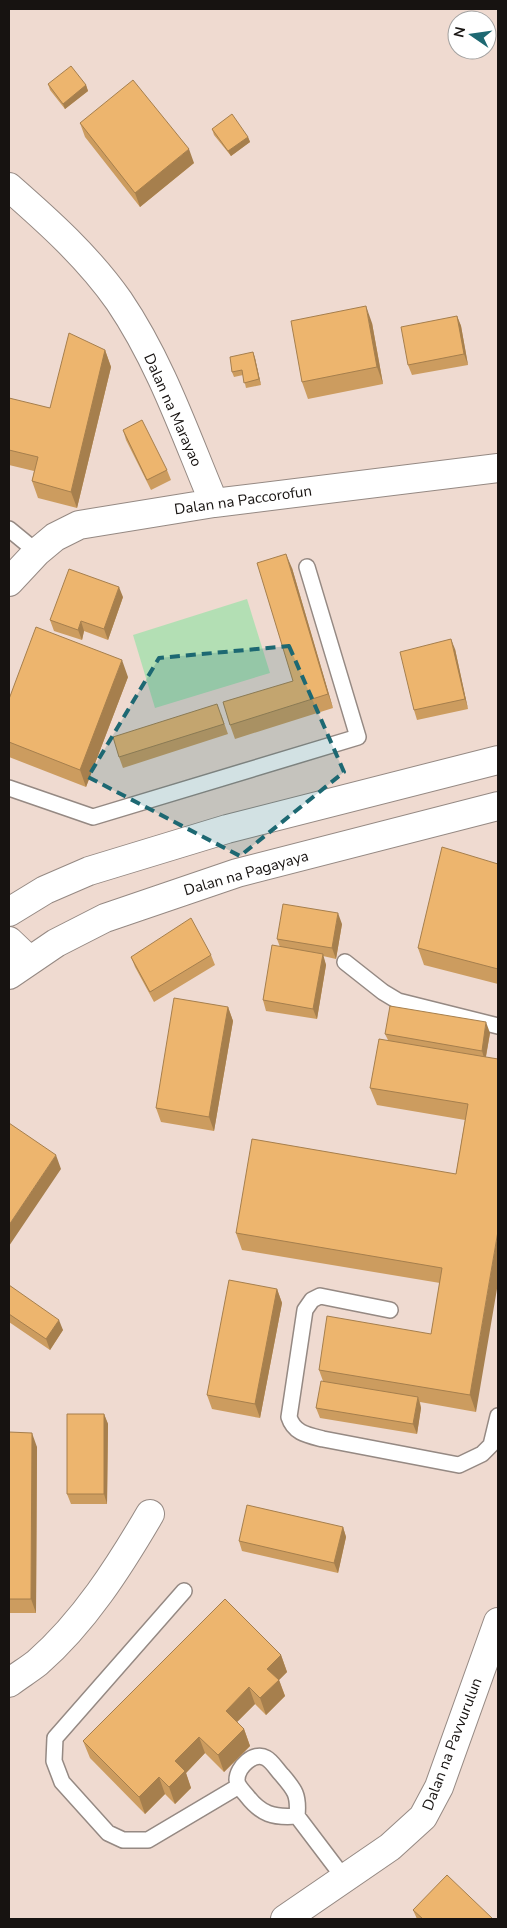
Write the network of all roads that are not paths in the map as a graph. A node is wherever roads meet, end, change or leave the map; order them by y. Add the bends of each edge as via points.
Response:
1 (9, 187) edge
2 (498, 468) edge
3 (214, 503) junction
4 (9, 529) edge
5 (36, 552) junction
6 (307, 567) dead end
7 (9, 582) edge
8 (498, 760) edge
9 (9, 788) edge
10 (498, 806) edge
11 (9, 888) edge
12 (45, 890) junction
13 (9, 912) edge
14 (9, 941) edge
15 (344, 962) dead end
16 (19, 968) edge
17 (498, 1026) edge
18 (390, 1310) dead end
19 (498, 1416) edge
20 (150, 1514) dead end
21 (184, 1591) dead end
22 (497, 1628) edge
23 (9, 1683) edge
24 (239, 1786) junction
25 (297, 1816) junction
26 (344, 1878) junction
27 (285, 1919) edge

1 - 3 street, Dalan na Marayao via 73,245 119,301 160,371
2 - 3 street, Dalan na Paccorofun
3 - 5 street, Dalan na Paccorofun via 79,525 54,537
4 - 5 lane
5 - 7 street, Dalan na Paccorofun
6 - 9 lane via 358,737 93,817
8 - 12 street via 226,829 89,871
10 - 16 street, Dalan na Pagayaya via 237,873 105,918 56,943
11 - 12 street
12 - 13 street
14 - 16 street
15 - 17 lane via 398,1001
18 - 19 lane via 320,1296 312,1300 305,1310 289,1416 296,1430 323,1439 459,1465 482,1454 491,1445
20 - 23 street via 120,1564 74,1626 37,1663
21 - 24 lane via 55,1738 54,1760 62,1782 108,1833 124,1840 148,1840
22 - 26 street, Dalan na Pavvurulun via 439,1787 423,1817 390,1847
24 - 25 lane via 257,1808 276,1816
24 - 25 lane via 238,1773 249,1760 260,1756 267,1758 294,1788 298,1798
25 - 26 lane
26 - 27 street, Dalan na Pavvurulun

